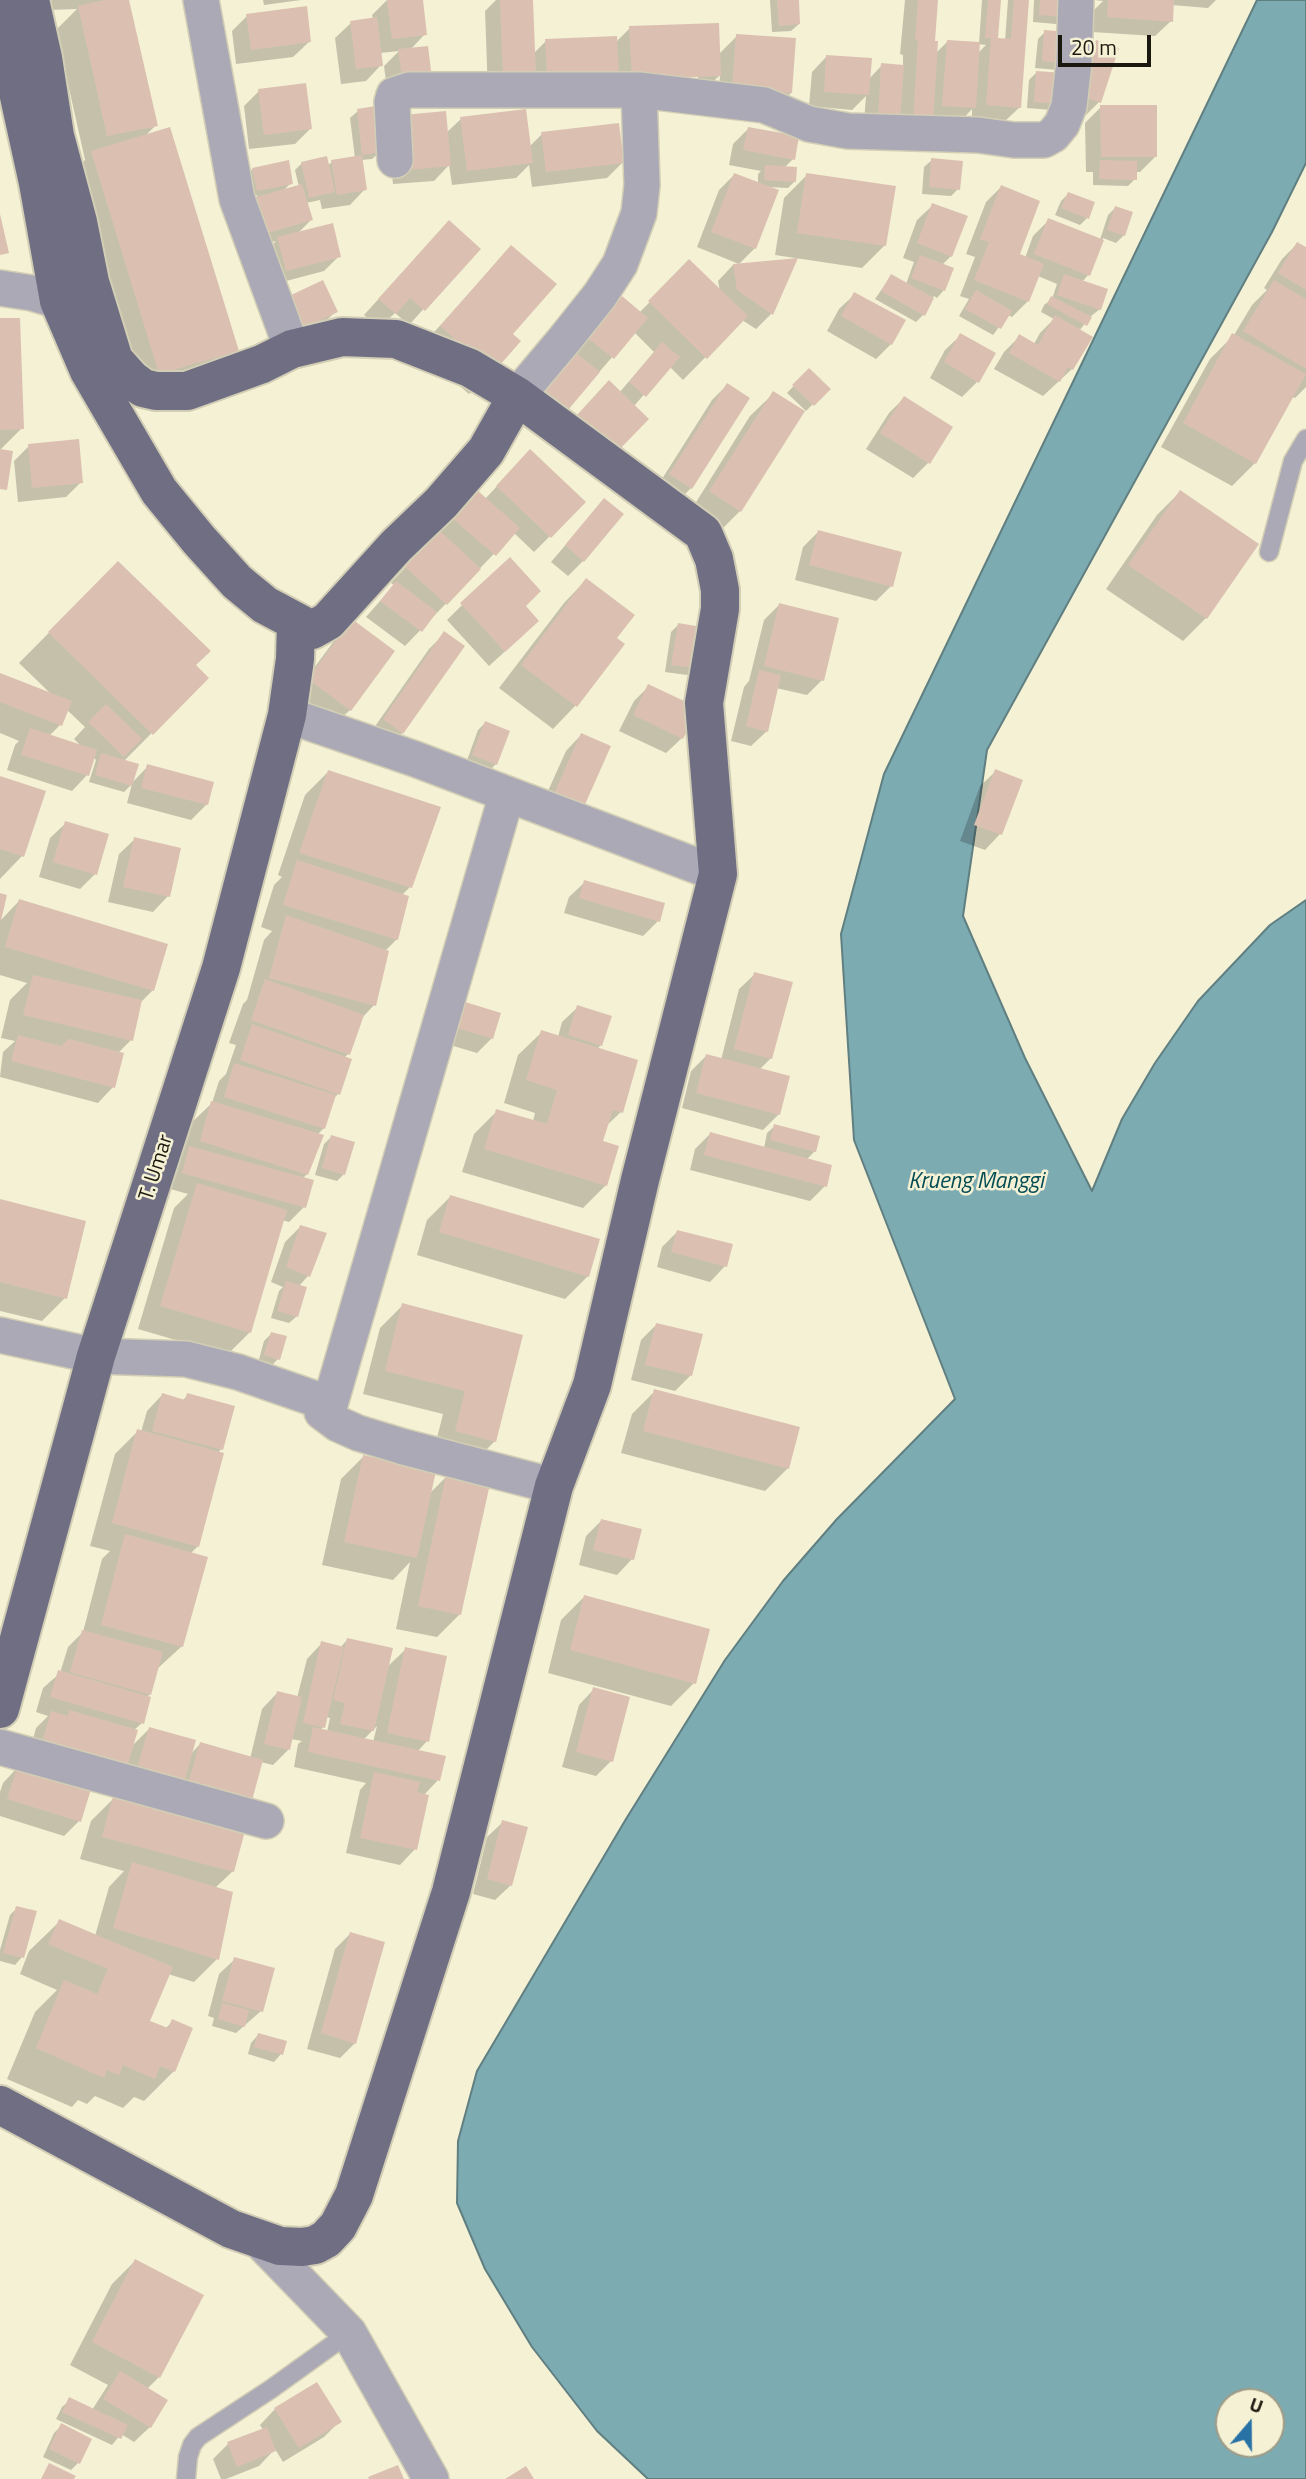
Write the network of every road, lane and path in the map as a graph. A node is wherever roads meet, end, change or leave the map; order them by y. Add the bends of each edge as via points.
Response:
1 (30, 0) edge
2 (201, 0) edge
3 (209, 0) edge
4 (1076, 0) edge
5 (0, 10) edge
6 (639, 90) junction
7 (395, 160) dead end
8 (0, 288) edge
9 (59, 301) junction
10 (292, 349) junction
11 (517, 396) junction
12 (1306, 439) edge
13 (1269, 552) dead end
14 (296, 624) junction
15 (287, 715) junction
16 (507, 794) junction
17 (718, 874) junction
18 (0, 1335) edge
19 (96, 1356) junction
20 (330, 1404) junction
21 (554, 1486) junction
22 (0, 1709) edge
23 (0, 1747) edge
24 (266, 1821) dead end
25 (0, 2105) edge
26 (257, 2238) junction
27 (349, 2333) junction
28 (187, 2479) edge
29 (431, 2479) edge

1 - 10 main road via 55,136 90,282 108,347 122,372 143,388 187,391
2 - 3 street
2 - 10 street via 237,199
4 - 6 street via 1069,106 1062,124 1044,140 848,131 809,124 764,105
5 - 9 main road
6 - 7 street via 398,92 391,107
6 - 11 street via 642,186 639,213 620,264
8 - 9 street
9 - 14 main road via 89,371 159,491 237,582
10 - 11 main road via 342,337 396,339 470,368
11 - 14 main road via 486,450 328,621 312,630
11 - 17 main road via 696,526 709,544 720,590 704,703
12 - 13 lane via 1293,461
14 - 15 main road, T. Umar
15 - 16 street
15 - 19 main road, T. Umar via 221,968
16 - 17 street
16 - 20 street
17 - 21 main road via 592,1385
18 - 19 street
19 - 20 street via 186,1359 260,1378
19 - 22 main road, T. Umar
20 - 21 street via 322,1412 358,1433
21 - 26 main road via 451,1892 354,2194 338,2226 314,2245 280,2246
23 - 24 street
25 - 26 main road via 231,2229
26 - 27 street
27 - 28 lane via 198,2437 191,2445
27 - 29 street

